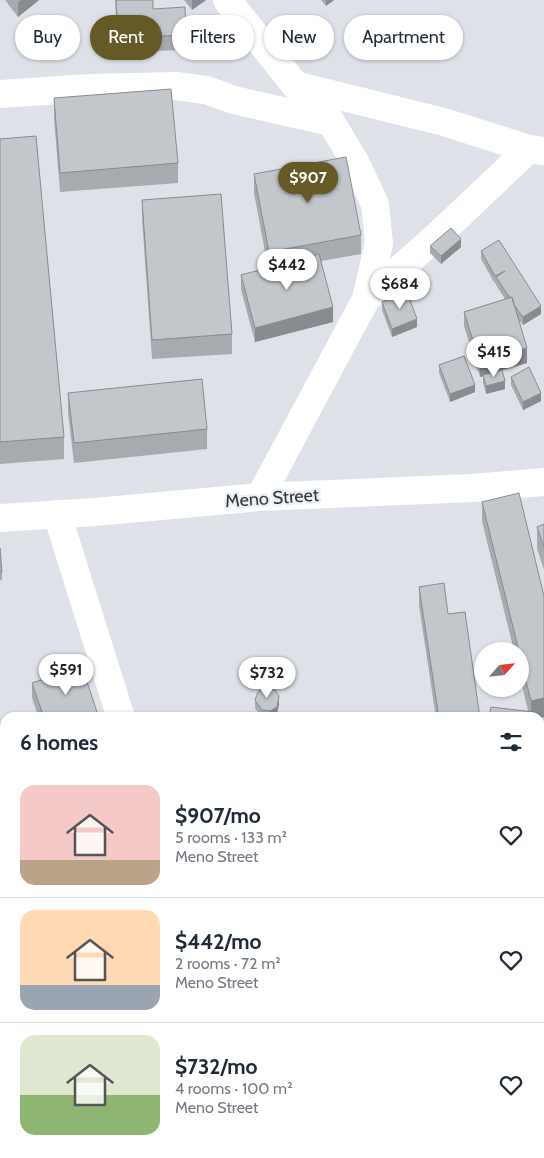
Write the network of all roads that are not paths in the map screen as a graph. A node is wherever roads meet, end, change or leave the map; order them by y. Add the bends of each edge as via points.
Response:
1 (227, 0) edge
2 (295, 84) junction
3 (0, 94) edge
4 (331, 122) junction
5 (536, 150) edge
6 (366, 299) junction
7 (544, 482) edge
8 (260, 497) junction
9 (57, 514) junction
10 (0, 518) edge
11 (119, 712) edge

1 - 2 street
2 - 4 street
2 - 5 street via 444,122
3 - 4 street via 176,86 206,90 234,100
4 - 6 street via 375,204 379,243
5 - 6 street
6 - 8 street
7 - 8 street, Meno Street
8 - 9 street, Meno Street
9 - 10 street, Meno Street
9 - 11 street

